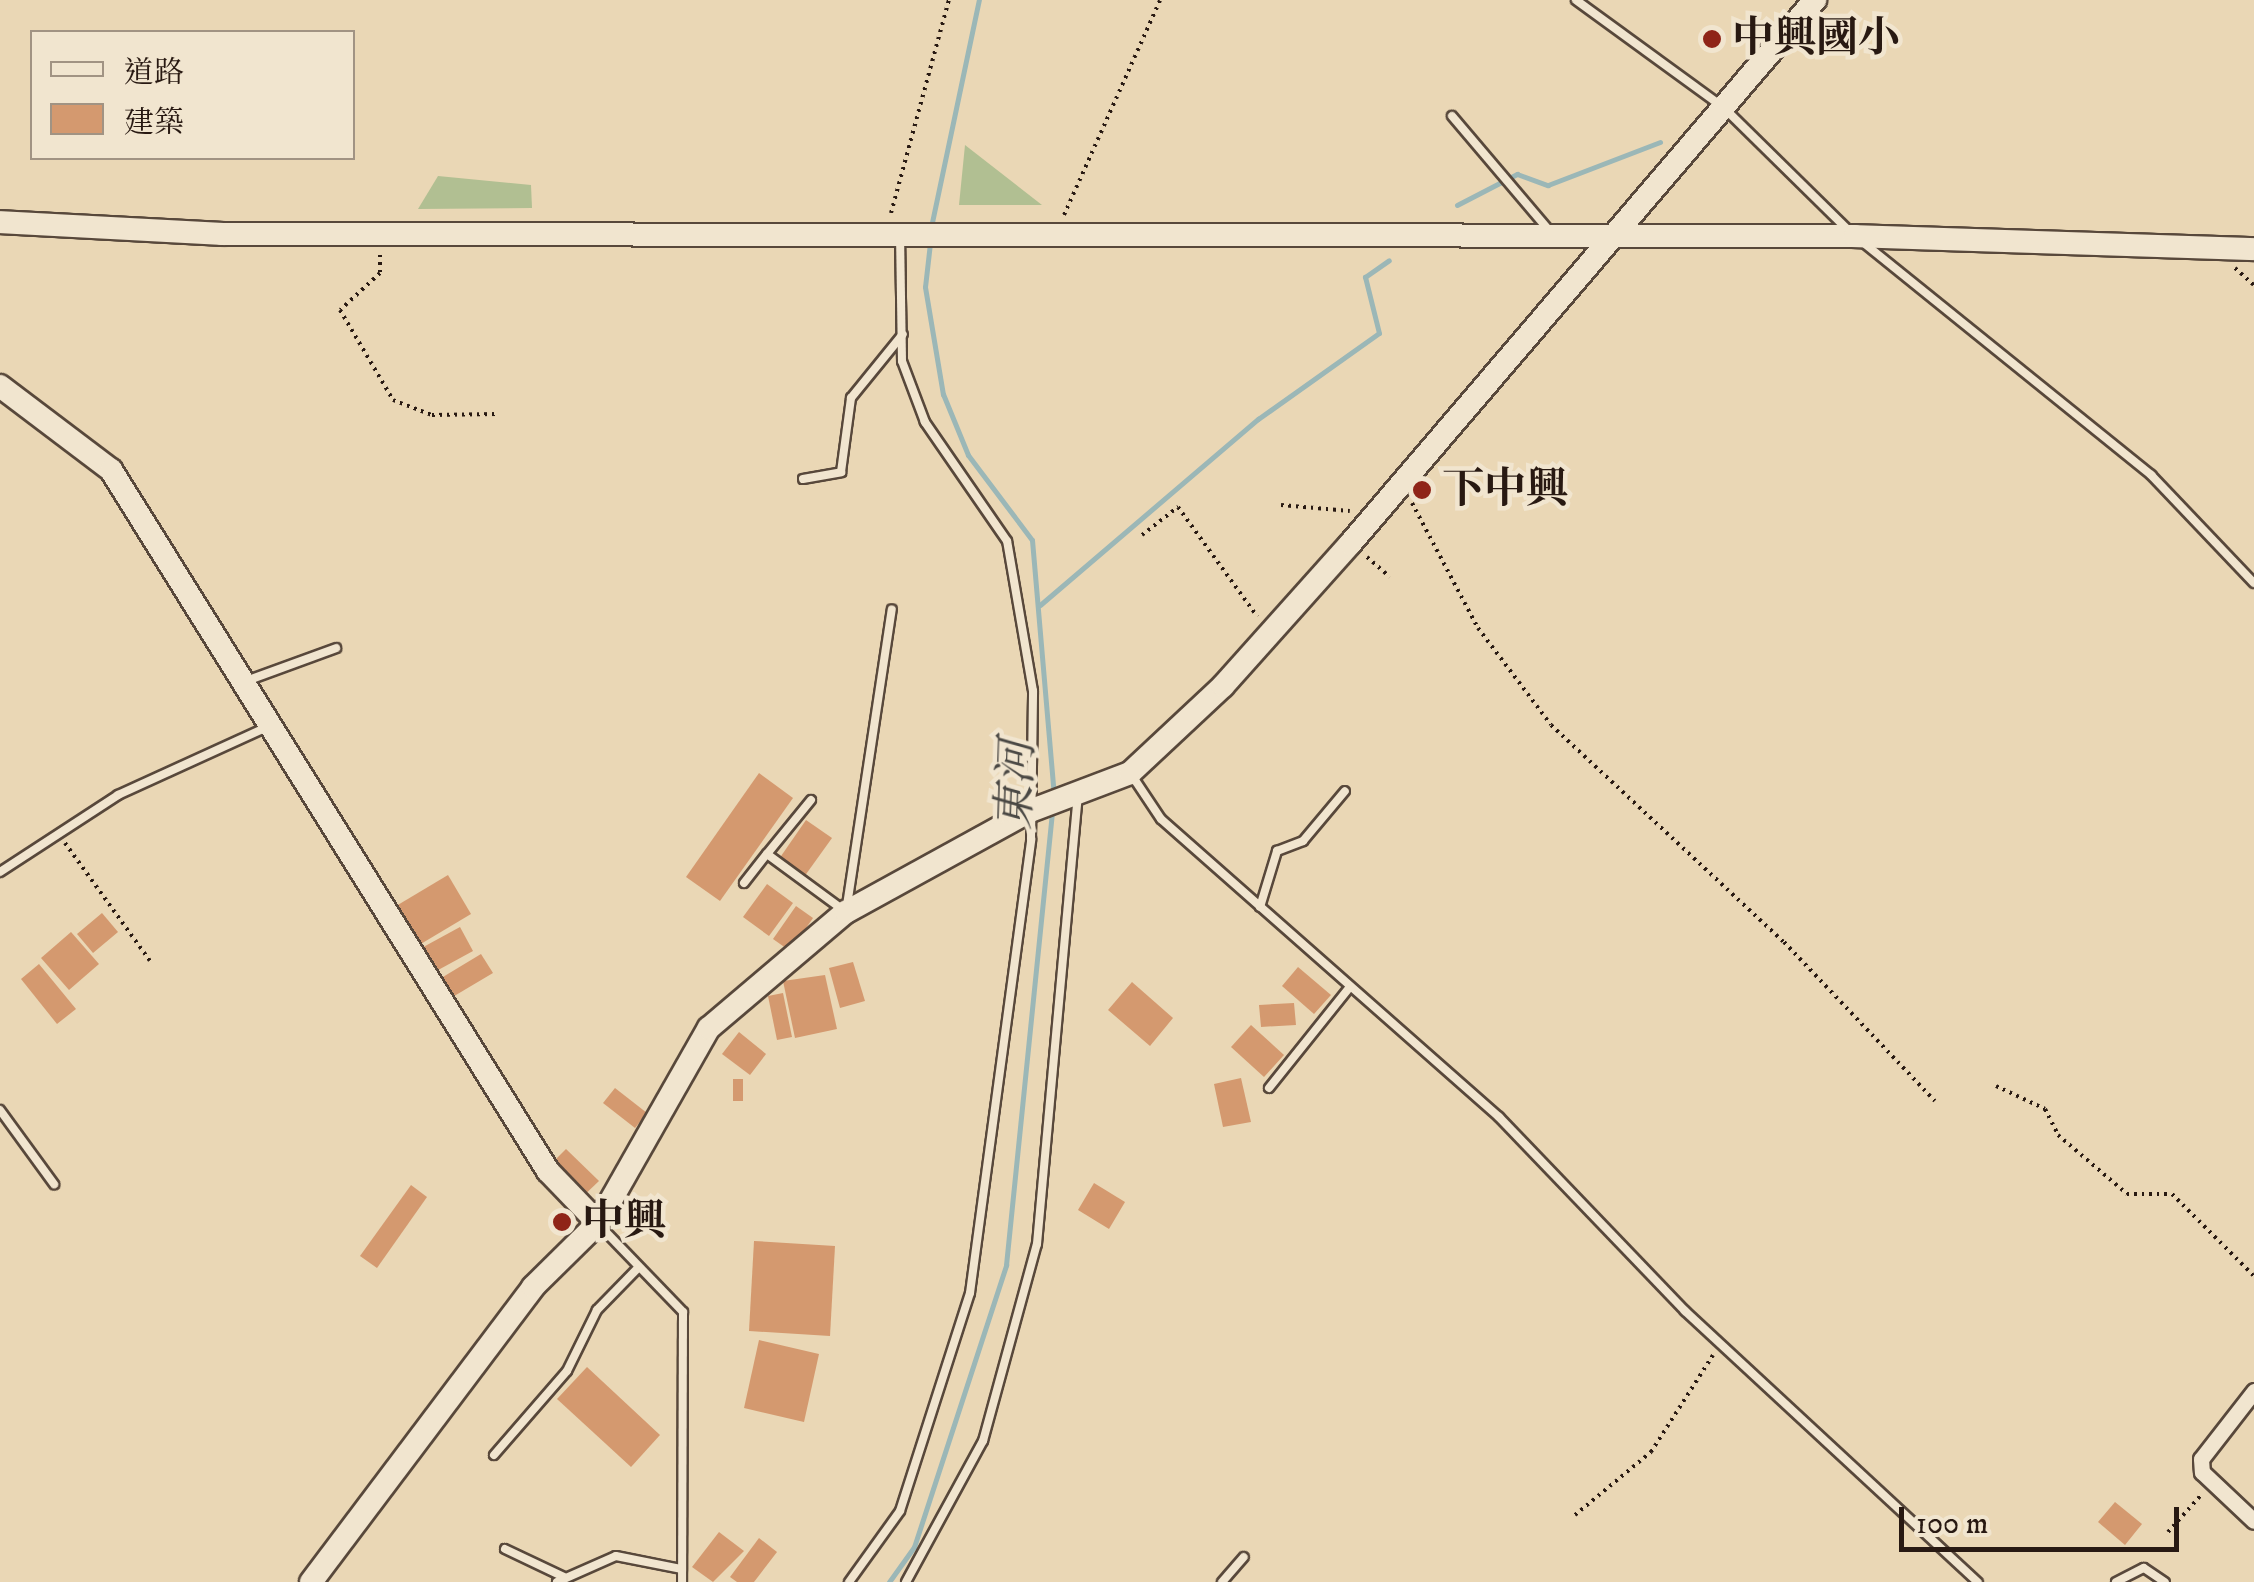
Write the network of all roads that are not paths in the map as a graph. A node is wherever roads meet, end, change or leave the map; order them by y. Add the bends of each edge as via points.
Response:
1 (1576, 0) edge
2 (1815, 0) edge
3 (1723, 107) junction
4 (1452, 116) dead end
5 (0, 222) edge
6 (1554, 236) junction
7 (1616, 236) junction
8 (1855, 236) junction
9 (892, 238) junction
10 (2254, 249) edge
11 (903, 334) junction
12 (0, 386) edge
13 (803, 479) dead end
14 (2254, 583) edge
15 (892, 609) dead end
16 (336, 648) dead end
17 (238, 684) junction
18 (265, 728) junction
19 (1130, 773) junction
20 (1345, 791) dead end
21 (1078, 797) junction
22 (811, 800) dead end
23 (1030, 812) junction
24 (768, 854) junction
25 (0, 872) edge
26 (744, 883) dead end
27 (1260, 907) junction
28 (846, 912) junction
29 (1349, 988) junction
30 (1270, 1088) dead end
31 (0, 1110) edge
32 (54, 1184) dead end
33 (598, 1223) junction
34 (638, 1268) junction
35 (2254, 1391) edge
36 (494, 1455) dead end
37 (2254, 1521) edge
38 (504, 1549) dead end
39 (1244, 1557) dead end
40 (682, 1569) junction
41 (560, 1579) edge
42 (310, 1582) edge
43 (682, 1582) edge
44 (849, 1582) edge
45 (906, 1582) edge
46 (1222, 1582) edge
47 (1978, 1582) edge
48 (2116, 1582) edge
49 (2165, 1582) edge

1 - 3 lane
2 - 3 street
3 - 7 street
3 - 8 lane
4 - 6 lane
5 - 9 street via 380,235
6 - 7 street
6 - 9 street
7 - 8 street
7 - 19 street via 1270,634
8 - 10 street
8 - 14 lane via 2152,475
9 - 11 lane
11 - 13 lane via 851,398 841,472
11 - 23 lane via 902,361 924,422 1006,541 1034,691
12 - 17 street via 110,470
15 - 28 lane
16 - 17 lane
17 - 18 street
18 - 25 lane via 56,830
18 - 33 street via 548,1171
19 - 21 street
19 - 27 lane via 1160,820
20 - 27 lane via 1303,841 1277,851
21 - 23 street
21 - 45 lane via 1036,1244 982,1441
22 - 24 lane
23 - 28 street
23 - 44 lane via 978,1260 900,1510
24 - 26 lane
24 - 28 lane
27 - 29 lane
28 - 33 street via 686,1055
29 - 30 lane
29 - 47 lane via 1499,1116 1721,1342
31 - 32 lane
33 - 34 lane
33 - 42 street via 533,1287
34 - 36 lane via 597,1310 567,1371
34 - 40 lane via 683,1312
35 - 37 street via 2202,1459 2212,1482
38 - 41 lane
39 - 46 lane
40 - 41 lane via 616,1556
40 - 43 lane
48 - 49 lane via 2144,1568

